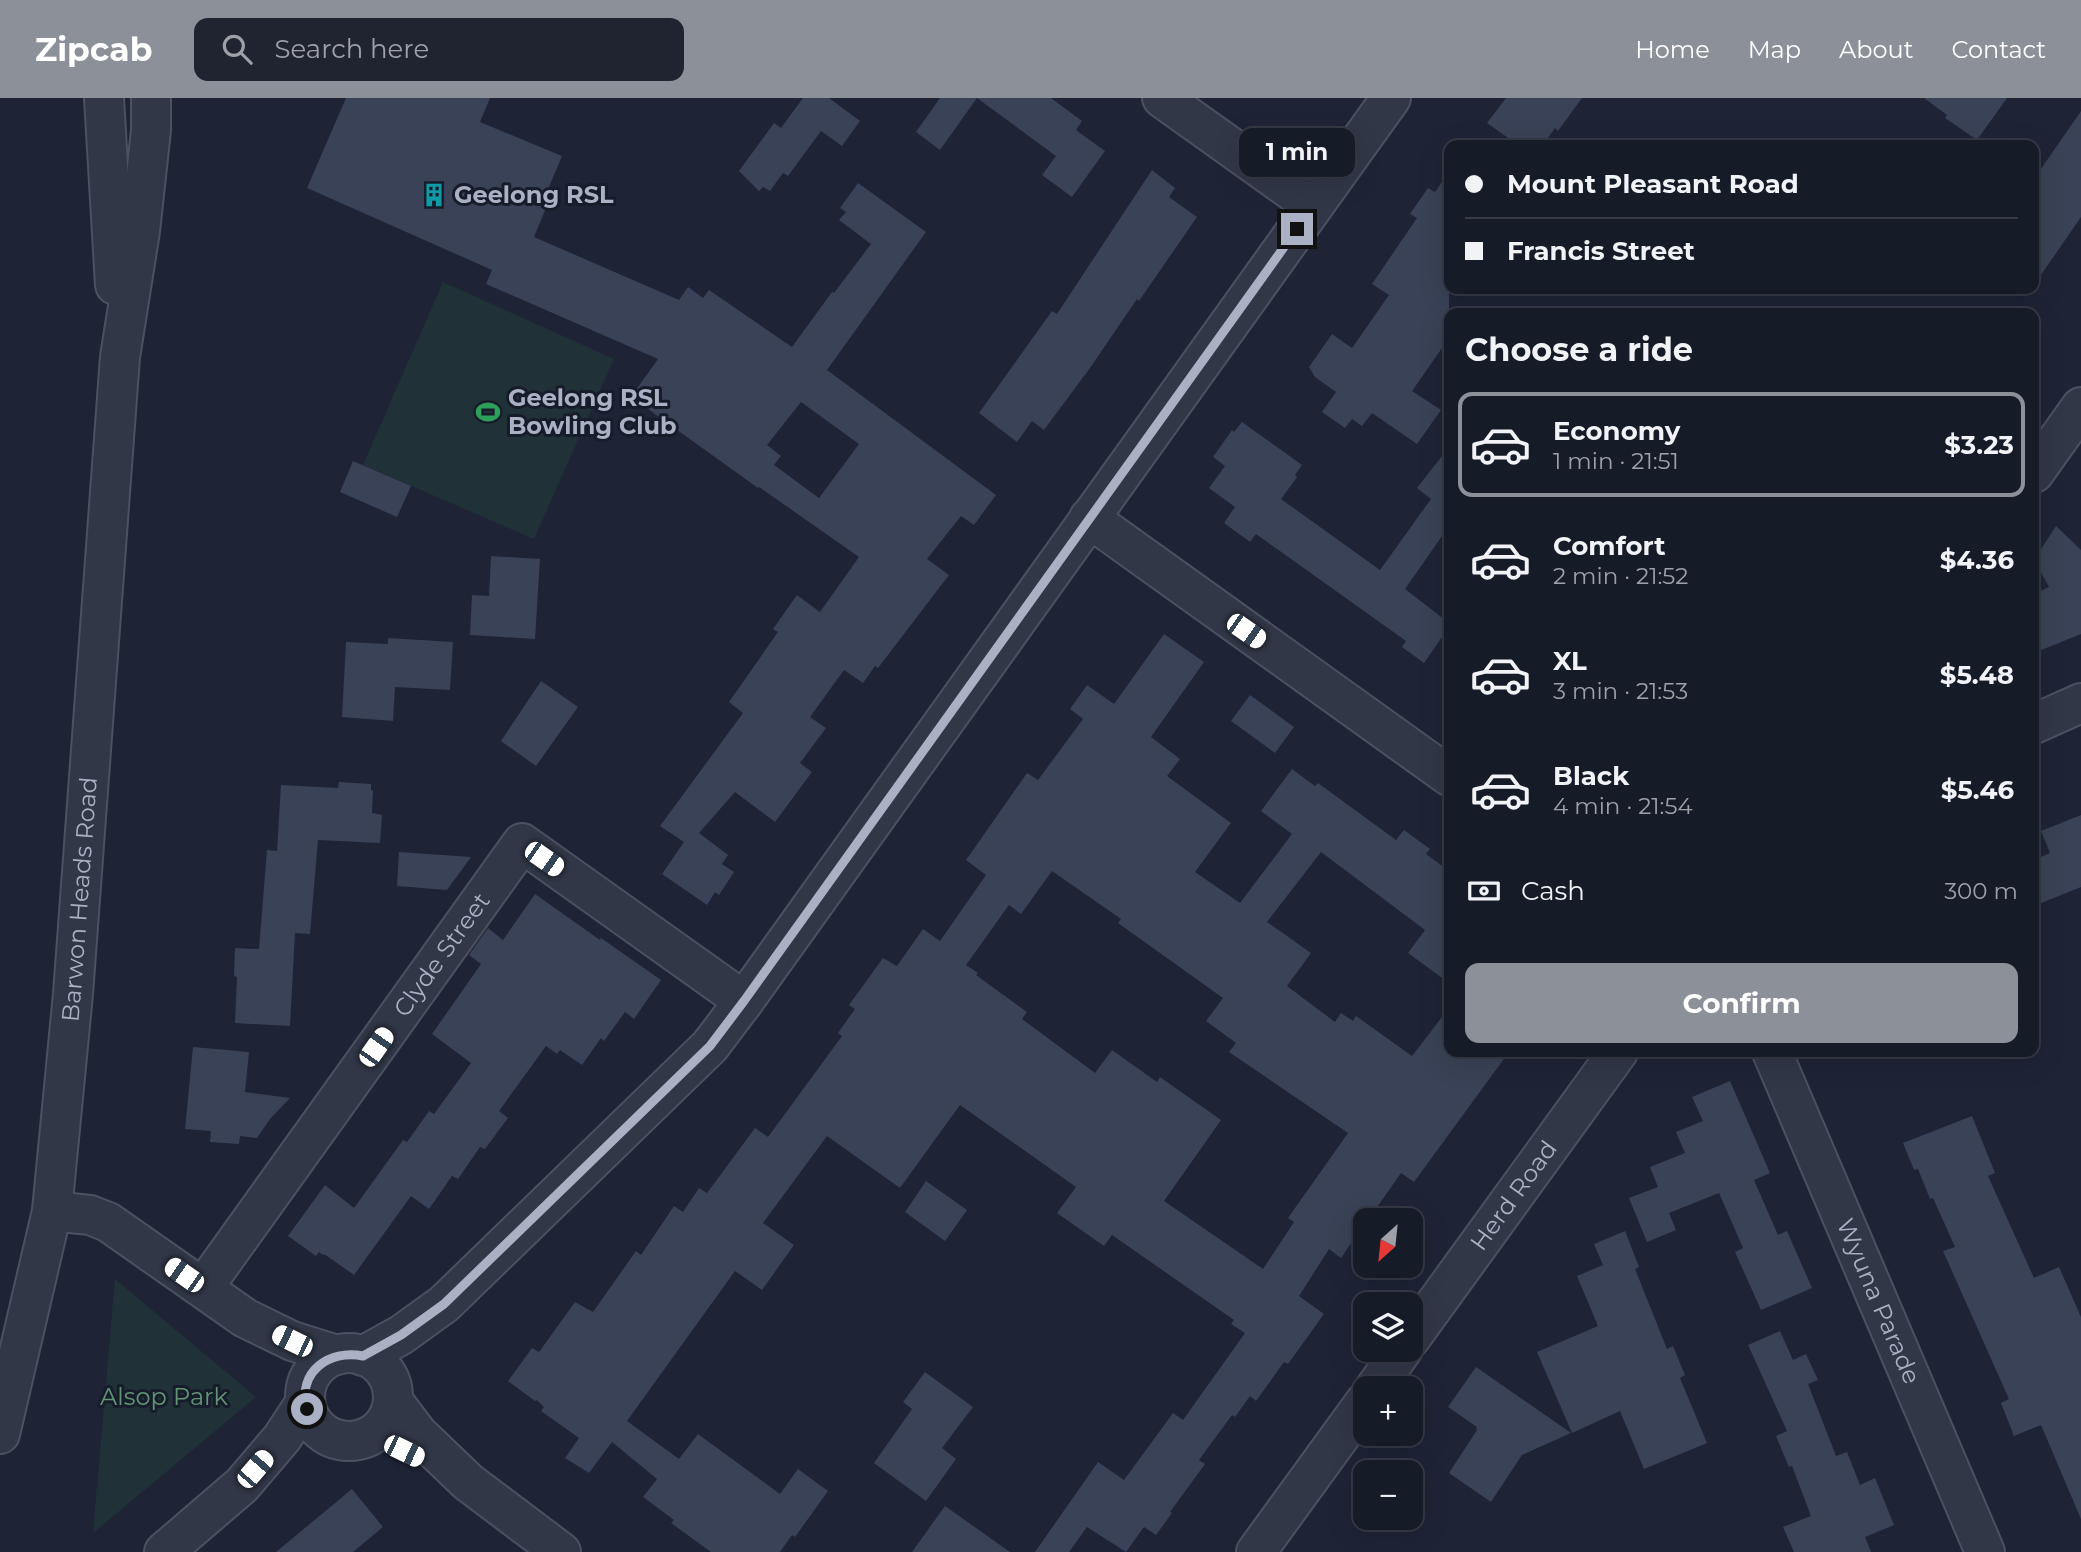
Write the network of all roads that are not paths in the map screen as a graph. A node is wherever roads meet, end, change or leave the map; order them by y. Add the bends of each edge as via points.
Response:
1 (104, 98) edge
2 (150, 98) edge
3 (1162, 98) edge
4 (1391, 98) edge
5 (1313, 206) junction
6 (120, 357) junction
7 (2081, 407) edge
8 (2039, 466) edge
9 (1089, 518) junction
10 (2081, 703) edge
11 (2039, 722) edge
12 (1444, 772) edge
13 (744, 1001) junction
14 (1614, 1057) edge
15 (1774, 1057) edge
16 (52, 1211) junction
17 (203, 1288) junction
18 (444, 1304) junction
19 (245, 1318) junction
20 (1423, 1321) edge
21 (350, 1355) junction
22 (393, 1394) junction
23 (305, 1399) junction
24 (1353, 1419) edge
25 (0, 1434) edge
26 (348, 1439) junction
27 (468, 1482) junction
28 (242, 1485) junction
29 (164, 1552) edge
30 (561, 1552) edge
31 (1256, 1552) edge
32 (1985, 1552) edge

1 - 6 street, Barwon Heads Road
2 - 6 street, Barwon Heads Road via 140,231
3 - 5 street
4 - 5 street
5 - 9 street
6 - 16 street, Barwon Heads Road via 73,994
7 - 8 street
9 - 12 street
9 - 13 street
10 - 11 street
13 - 17 street, Clyde Street via 522,843
13 - 18 street via 710,1046
14 - 20 street, Herd Road
15 - 32 street, Wyuna Parade
16 - 17 street via 108,1222
16 - 25 street, Barwon Heads Road
17 - 19 street
18 - 21 street via 401,1335
18 - 22 street via 413,1347
19 - 21 street via 292,1341
19 - 23 street via 283,1360
21 - 22 street via 378,1364
21 - 23 street via 324,1361 315,1369
22 - 26 street via 383,1425 373,1434
22 - 27 street via 418,1434
23 - 26 street via 313,1422 323,1432
23 - 28 street via 282,1438
24 - 31 street
26 - 27 street via 404,1451
26 - 28 street via 301,1452
27 - 30 street
28 - 29 street

